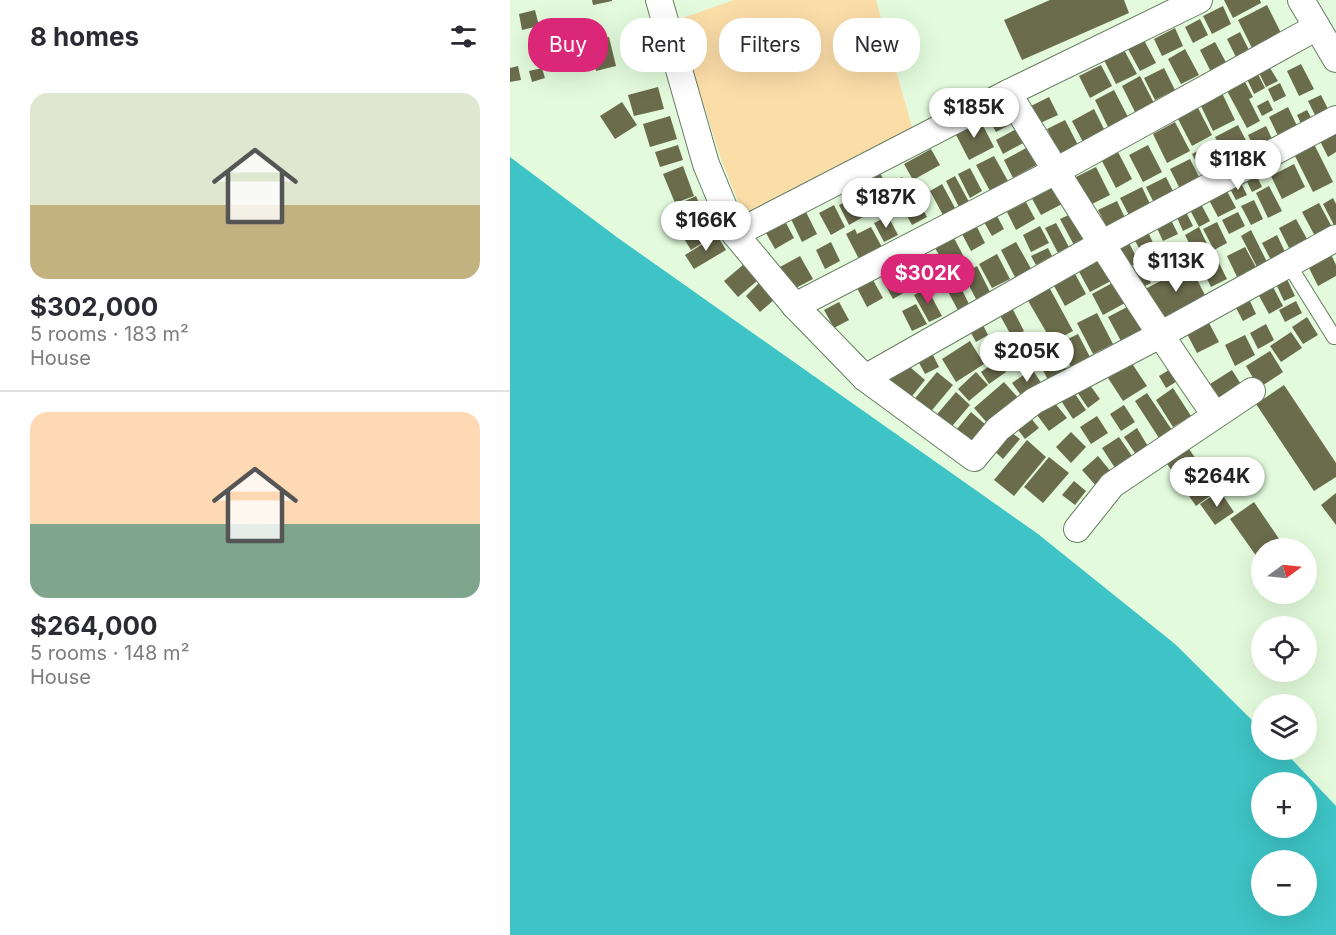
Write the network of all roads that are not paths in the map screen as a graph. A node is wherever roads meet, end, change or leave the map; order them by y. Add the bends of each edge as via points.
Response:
1 (659, 0) edge
2 (1199, 0) edge
3 (1301, 0) edge
4 (1317, 27) junction
5 (1336, 59) edge
6 (1008, 93) junction
7 (1336, 119) edge
8 (1056, 171) junction
9 (735, 234) junction
10 (1336, 238) edge
11 (1101, 244) junction
12 (1289, 265) junction
13 (795, 306) junction
14 (1160, 335) junction
15 (1334, 337) dead end
16 (865, 378) junction
17 (1252, 392) dead end
18 (1215, 415) junction
19 (1077, 529) dead end

1 - 9 street via 706,164
2 - 6 street
3 - 4 street
4 - 5 street
4 - 8 street
6 - 8 street
6 - 9 street
7 - 11 street
8 - 11 street
8 - 13 street
9 - 13 street
10 - 12 street
11 - 14 street
11 - 16 street
12 - 14 street
12 - 15 lane
13 - 16 street
14 - 16 street via 1034,401 998,429 974,459
14 - 18 street
17 - 18 street
18 - 19 street via 1112,485

